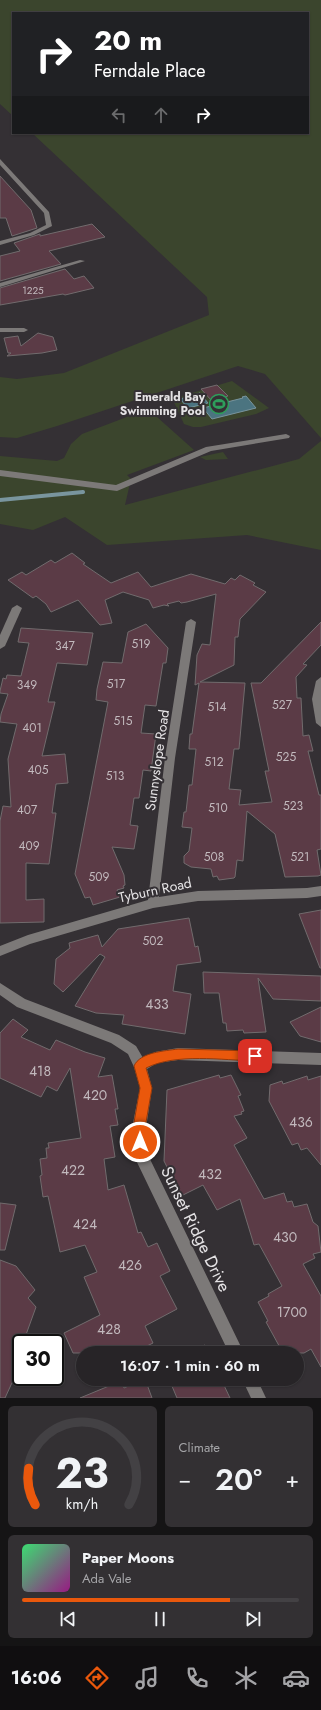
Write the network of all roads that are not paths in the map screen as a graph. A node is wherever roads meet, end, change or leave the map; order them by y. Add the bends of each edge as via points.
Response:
1 (0, 161) edge
2 (0, 243) edge
3 (82, 261) dead end
4 (0, 285) edge
5 (0, 330) edge
6 (24, 330) dead end
7 (286, 436) dead end
8 (0, 472) edge
9 (17, 608) dead end
10 (191, 622) dead end
11 (0, 646) edge
12 (321, 681) edge
13 (321, 723) edge
14 (321, 891) edge
15 (153, 903) junction
16 (0, 951) edge
17 (0, 988) edge
18 (321, 1059) edge
19 (140, 1066) junction
20 (234, 1346) edge
21 (252, 1386) edge
22 (258, 1398) edge

1 - 2 street via 47,212 49,226
3 - 4 street
5 - 6 street
7 - 8 street via 209,449 117,488
9 - 11 street
10 - 15 street, Sunnyslope Road via 170,758
12 - 13 street via 317,698
14 - 15 street, Tyburn Road via 198,896
15 - 16 street, Tyburn Road via 28,940
17 - 19 street, Sunset Ridge Drive via 21,1003 115,1040 132,1050
18 - 19 street via 178,1054 155,1058
19 - 20 street, Sunset Ridge Drive via 146,1088 139,1128 141,1156
21 - 22 street

